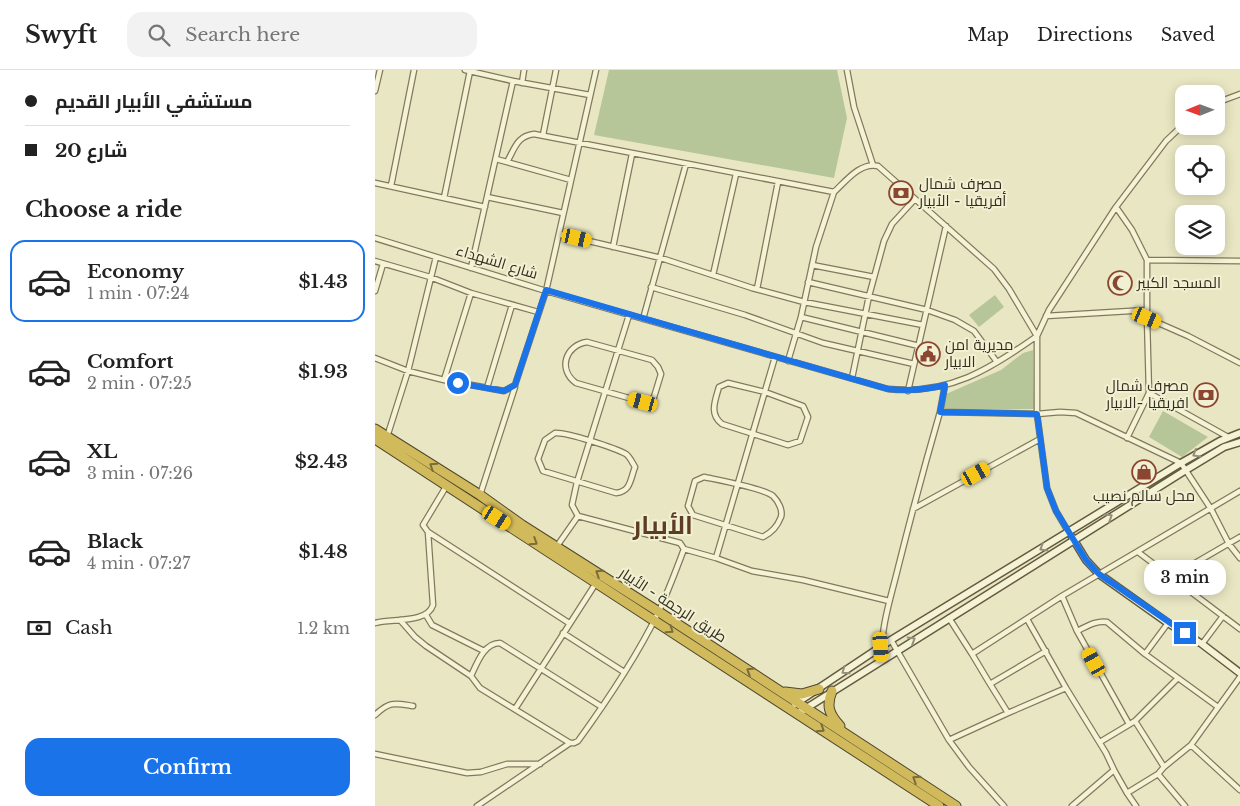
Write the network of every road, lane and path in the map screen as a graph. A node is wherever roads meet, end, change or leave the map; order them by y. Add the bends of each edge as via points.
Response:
1 (380, 70) edge
2 (414, 70) edge
3 (524, 70) edge
4 (556, 70) edge
5 (596, 70) edge
6 (847, 70) edge
7 (467, 71) edge
8 (488, 73) edge
9 (513, 82) junction
10 (522, 83) junction
11 (552, 88) junction
12 (375, 91) edge
13 (1240, 94) edge
14 (590, 95) junction
15 (1225, 99) edge
16 (1175, 132) edge
17 (543, 136) junction
18 (579, 143) junction
19 (632, 154) junction
20 (496, 159) junction
21 (507, 162) junction
22 (686, 164) junction
23 (873, 165) junction
24 (736, 174) junction
25 (571, 180) junction
26 (778, 182) junction
27 (375, 183) edge
28 (391, 186) junction
29 (835, 192) junction
30 (487, 197) junction
31 (444, 198) junction
32 (915, 199) junction
33 (485, 207) junction
34 (1116, 207) junction
35 (563, 213) junction
36 (946, 226) junction
37 (559, 234) junction
38 (375, 238) edge
39 (613, 247) junction
40 (436, 256) junction
41 (661, 258) junction
42 (1147, 260) junction
43 (375, 261) edge
44 (1240, 261) edge
45 (383, 264) junction
46 (812, 265) junction
47 (471, 268) junction
48 (713, 275) junction
49 (430, 277) junction
50 (874, 277) junction
51 (808, 282) junction
52 (651, 287) junction
53 (757, 289) junction
54 (546, 290) junction
55 (375, 291) edge
56 (471, 293) junction
57 (869, 296) junction
58 (804, 302) junction
59 (512, 305) junction
60 (927, 310) junction
61 (1147, 310) junction
62 (539, 312) junction
63 (865, 313) junction
64 (629, 315) junction
65 (1046, 316) junction
66 (801, 317) junction
67 (1147, 318) junction
68 (643, 319) junction
69 (923, 325) junction
70 (862, 332) junction
71 (797, 335) junction
72 (1037, 336) junction
73 (919, 346) junction
74 (618, 350) junction
75 (857, 352) junction
76 (775, 357) junction
77 (375, 358) edge
78 (788, 361) junction
79 (997, 362) junction
80 (1240, 363) edge
81 (915, 364) junction
82 (408, 371) junction
83 (851, 378) junction
84 (444, 380) junction
85 (515, 385) junction
86 (945, 385) junction
87 (487, 388) junction
88 (605, 391) junction
89 (908, 391) junction
90 (765, 392) junction
91 (1149, 393) junction
92 (940, 412) junction
93 (1037, 414) junction
94 (375, 428) edge
95 (1240, 433) edge
96 (753, 434) junction
97 (1228, 437) junction
98 (1127, 438) junction
99 (375, 439) edge
100 (1039, 439) junction
101 (385, 441) junction
102 (589, 441) junction
103 (1240, 442) edge
104 (1181, 463) junction
105 (1186, 470) junction
106 (450, 482) junction
107 (577, 482) junction
108 (738, 485) junction
109 (1240, 491) edge
110 (480, 495) junction
111 (913, 508) junction
112 (1211, 509) junction
113 (578, 516) junction
114 (726, 524) junction
115 (428, 532) junction
116 (1069, 533) junction
117 (1240, 537) edge
118 (1073, 539) junction
119 (1229, 544) junction
120 (557, 546) junction
121 (684, 549) junction
122 (1138, 552) junction
123 (716, 558) junction
124 (1240, 558) edge
125 (1099, 574) junction
126 (1171, 577) junction
127 (596, 583) junction
128 (1062, 596) junction
129 (889, 601) junction
130 (426, 615) junction
131 (656, 616) junction
132 (1223, 616) junction
133 (949, 618) junction
134 (1027, 618) junction
135 (400, 620) junction
136 (375, 623) edge
137 (569, 623) junction
138 (1168, 623) junction
139 (1240, 629) edge
140 (1077, 631) junction
141 (563, 633) junction
142 (891, 640) junction
143 (1202, 644) junction
144 (881, 647) junction
145 (897, 650) junction
146 (1045, 650) junction
147 (484, 651) junction
148 (972, 654) junction
149 (1145, 654) junction
150 (882, 659) junction
151 (540, 668) junction
152 (624, 672) junction
153 (1240, 673) edge
154 (471, 676) junction
155 (1240, 677) edge
156 (1178, 678) junction
157 (990, 684) junction
158 (1066, 688) junction
159 (777, 689) junction
160 (819, 689) junction
161 (832, 691) junction
162 (801, 705) junction
163 (413, 706) dead end
164 (602, 707) junction
165 (788, 707) junction
166 (1218, 707) junction
167 (515, 709) junction
168 (1008, 713) junction
169 (797, 714) junction
170 (375, 715) edge
171 (1135, 722) junction
172 (1129, 724) junction
173 (847, 734) junction
174 (949, 740) junction
175 (570, 742) junction
176 (1100, 742) junction
177 (1191, 744) junction
178 (375, 754) edge
179 (541, 764) junction
180 (1165, 767) junction
181 (1114, 770) junction
182 (1158, 774) junction
183 (1239, 787) edge
184 (1127, 793) junction
185 (477, 806) edge
186 (939, 806) edge
187 (956, 806) edge
188 (1004, 806) edge
189 (1072, 806) edge
190 (1136, 806) edge
191 (1185, 806) edge

1 - 12 street
2 - 28 street
3 - 10 street
4 - 11 street
5 - 14 street
6 - 23 street via 854,107
7 - 8 street
7 - 31 street
8 - 9 street
9 - 10 street
9 - 20 street
10 - 11 street
11 - 14 street
11 - 17 street
13 - 15 street
14 - 18 street
16 - 34 street
17 - 18 street
17 - 21 street via 527,135 519,140
18 - 19 street
18 - 25 street
19 - 22 street
19 - 39 street
20 - 21 street
20 - 30 street
21 - 25 street
22 - 24 street
22 - 41 street
23 - 29 street via 858,170
23 - 32 street
24 - 26 street
24 - 48 street
25 - 35 street
26 - 29 street
26 - 53 street
27 - 28 street
28 - 31 street
29 - 46 street
30 - 33 street
30 - 35 street
31 - 33 street
32 - 36 street
32 - 50 street via 893,224
33 - 47 street
34 - 42 street
34 - 65 street
35 - 37 street
36 - 60 street
36 - 72 street via 995,269
37 - 39 street
37 - 54 street
38 - 40 street, شارع الشهداء
39 - 41 street
40 - 47 street, شارع الشهداء
40 - 49 street
41 - 48 street
41 - 52 street
42 - 44 street
42 - 61 street
43 - 45 street
45 - 49 street
45 - 55 street
46 - 50 street
46 - 51 street
47 - 54 street, شارع الشهداء
48 - 53 street
49 - 56 street
49 - 82 street
50 - 57 street
51 - 57 street
51 - 58 street
52 - 68 street
52 - 71 street via 745,315
53 - 58 street
54 - 62 street
54 - 64 street, شارع الشهداء
56 - 59 street
56 - 84 street
57 - 60 street
57 - 63 street
58 - 63 street
58 - 66 street
59 - 62 street
59 - 87 street
60 - 69 street
60 - 79 street via 974,331
61 - 65 street
61 - 67 street
62 - 85 street
63 - 69 street
63 - 70 street
64 - 68 street, شارع الشهداء
64 - 74 street
65 - 72 street
66 - 70 street
66 - 71 street
67 - 80 street
67 - 91 street
68 - 76 street, شارع الشهداء
69 - 73 street
70 - 73 street
70 - 75 street
71 - 75 street
71 - 78 street
72 - 79 street, شارع الشهداء
72 - 93 street
73 - 81 street
74 - 88 street
74 - 88 street via 580,343 571,349 565,365 567,375 576,383
74 - 88 street via 652,360 658,367 661,374 654,397 643,402
75 - 81 street
75 - 83 street
76 - 78 street, شارع الشهداء
76 - 90 street
77 - 82 street
78 - 83 street, شارع الشهداء
79 - 86 street, شارع الشهداء via 962,381
81 - 89 street
82 - 84 street
82 - 101 street
83 - 89 street, شارع الشهداء
84 - 87 street
85 - 87 street via 504,391
85 - 110 street
86 - 89 street, شارع الشهداء
86 - 92 street
88 - 102 street
90 - 96 street
90 - 96 street via 728,383 719,387 713,409 718,421
90 - 96 street via 803,406 808,417 800,441 795,444 788,445
91 - 97 street
91 - 98 street
92 - 93 street
92 - 111 street
93 - 98 street via 1077,413
93 - 100 street
94 - 101 highway, طريق الرجمة - الأبيار
95 - 97 street
96 - 108 street
97 -> 104 street
98 - 104 street
99 - 101 highway, طريق الرجمة - الأبيار
100 - 111 street
100 - 116 street via 1047,488
101 - 106 highway, طريق الرجمة - الأبيار
102 - 107 street
102 - 107 street via 555,433 545,440 540,452 538,459 543,471
102 - 107 street via 627,455 635,467 623,492
103 - 105 street
104 - 105 street
104 - 116 street
105 - 112 street
118 -> 105 street
106 - 110 highway, طريق الرجمة - الأبيار
106 - 115 street via 424,523 423,527
106 -> 127 highway, طريق الرجمة - الأبيار
107 - 113 street via 572,505
108 - 114 street
108 - 114 street via 704,477 695,481 688,506 693,515
108 - 114 street via 771,495 780,506 781,516 774,531 763,536
109 - 112 street
110 - 120 highway, طريق الرجمة - الأبيار
111 - 129 street
112 - 119 street
112 - 122 street
113 - 120 street
113 - 121 street via 680,543
114 - 123 street
115 - 130 street via 433,605
115 - 137 street
116 - 118 street
116 -> 142 street
117 - 119 street
118 - 125 street
118 - 133 street
119 - 124 street
119 - 126 street
131 -> 120 highway, طريق الرجمة - الأبيار
121 - 123 street
121 - 131 street
122 - 125 street
122 - 126 street
123 - 129 street via 752,571
125 - 128 street
125 - 138 street
126 - 132 street
127 - 131 highway, طريق الرجمة - الأبيار
127 - 137 street
128 - 134 street
128 - 140 street
129 - 144 street
130 - 135 street
130 - 147 street via 432,625
131 - 152 street
159 -> 131 highway, طريق الرجمة - الأبيار
131 -> 165 highway, طريق الرجمة - الأبيار
132 - 139 street
132 - 143 street
145 -> 133 street
133 - 148 street
134 - 146 street
134 - 148 street
135 - 136 street
135 - 154 street via 425,646
137 - 141 street
138 - 143 street
138 - 149 street
140 - 149 street via 1101,621 1107,622
140 - 172 street
141 - 151 street
141 - 152 street
142 - 144 street
142 - 145 street
143 - 153 street
144 - 150 street
144 -> 160 street
145 - 150 street
145 - 174 street
146 - 157 street
146 - 158 street
147 - 151 street via 500,643
147 - 154 street
148 - 157 street
149 - 156 street
150 - 161 street
151 - 164 street
151 - 167 street
152 - 164 street
154 - 167 street via 480,688
155 - 166 street
156 - 166 street
156 - 171 street
157 - 168 street
158 - 168 street
158 - 176 street
159 - 160 highway via 802,694
159 - 162 highway, طريق الرجمة - الأبيار
160 - 162 street
161 - 162 street
161 - 173 highway via 828,704 830,714
162 - 165 street
162 - 169 street
162 - 173 highway, طريق الرجمة - الأبيار
163 - 170 street via 390,703
164 - 175 street via 578,741
165 - 169 highway, طريق الرجمة - الأبيار
166 - 177 street
167 - 175 street
168 - 174 street
169 -> 186 highway, طريق الرجمة - الأبيار
171 - 172 street
171 - 180 street
172 - 176 street
187 -> 173 highway, طريق الرجمة - الأبيار
174 - 188 street
175 - 179 street
176 - 181 street
177 - 180 street
177 - 183 street
178 - 179 street via 467,773 507,764
179 - 185 street
180 - 182 street
181 - 184 street
181 - 189 street
182 - 184 street
182 - 191 street
184 - 190 street

